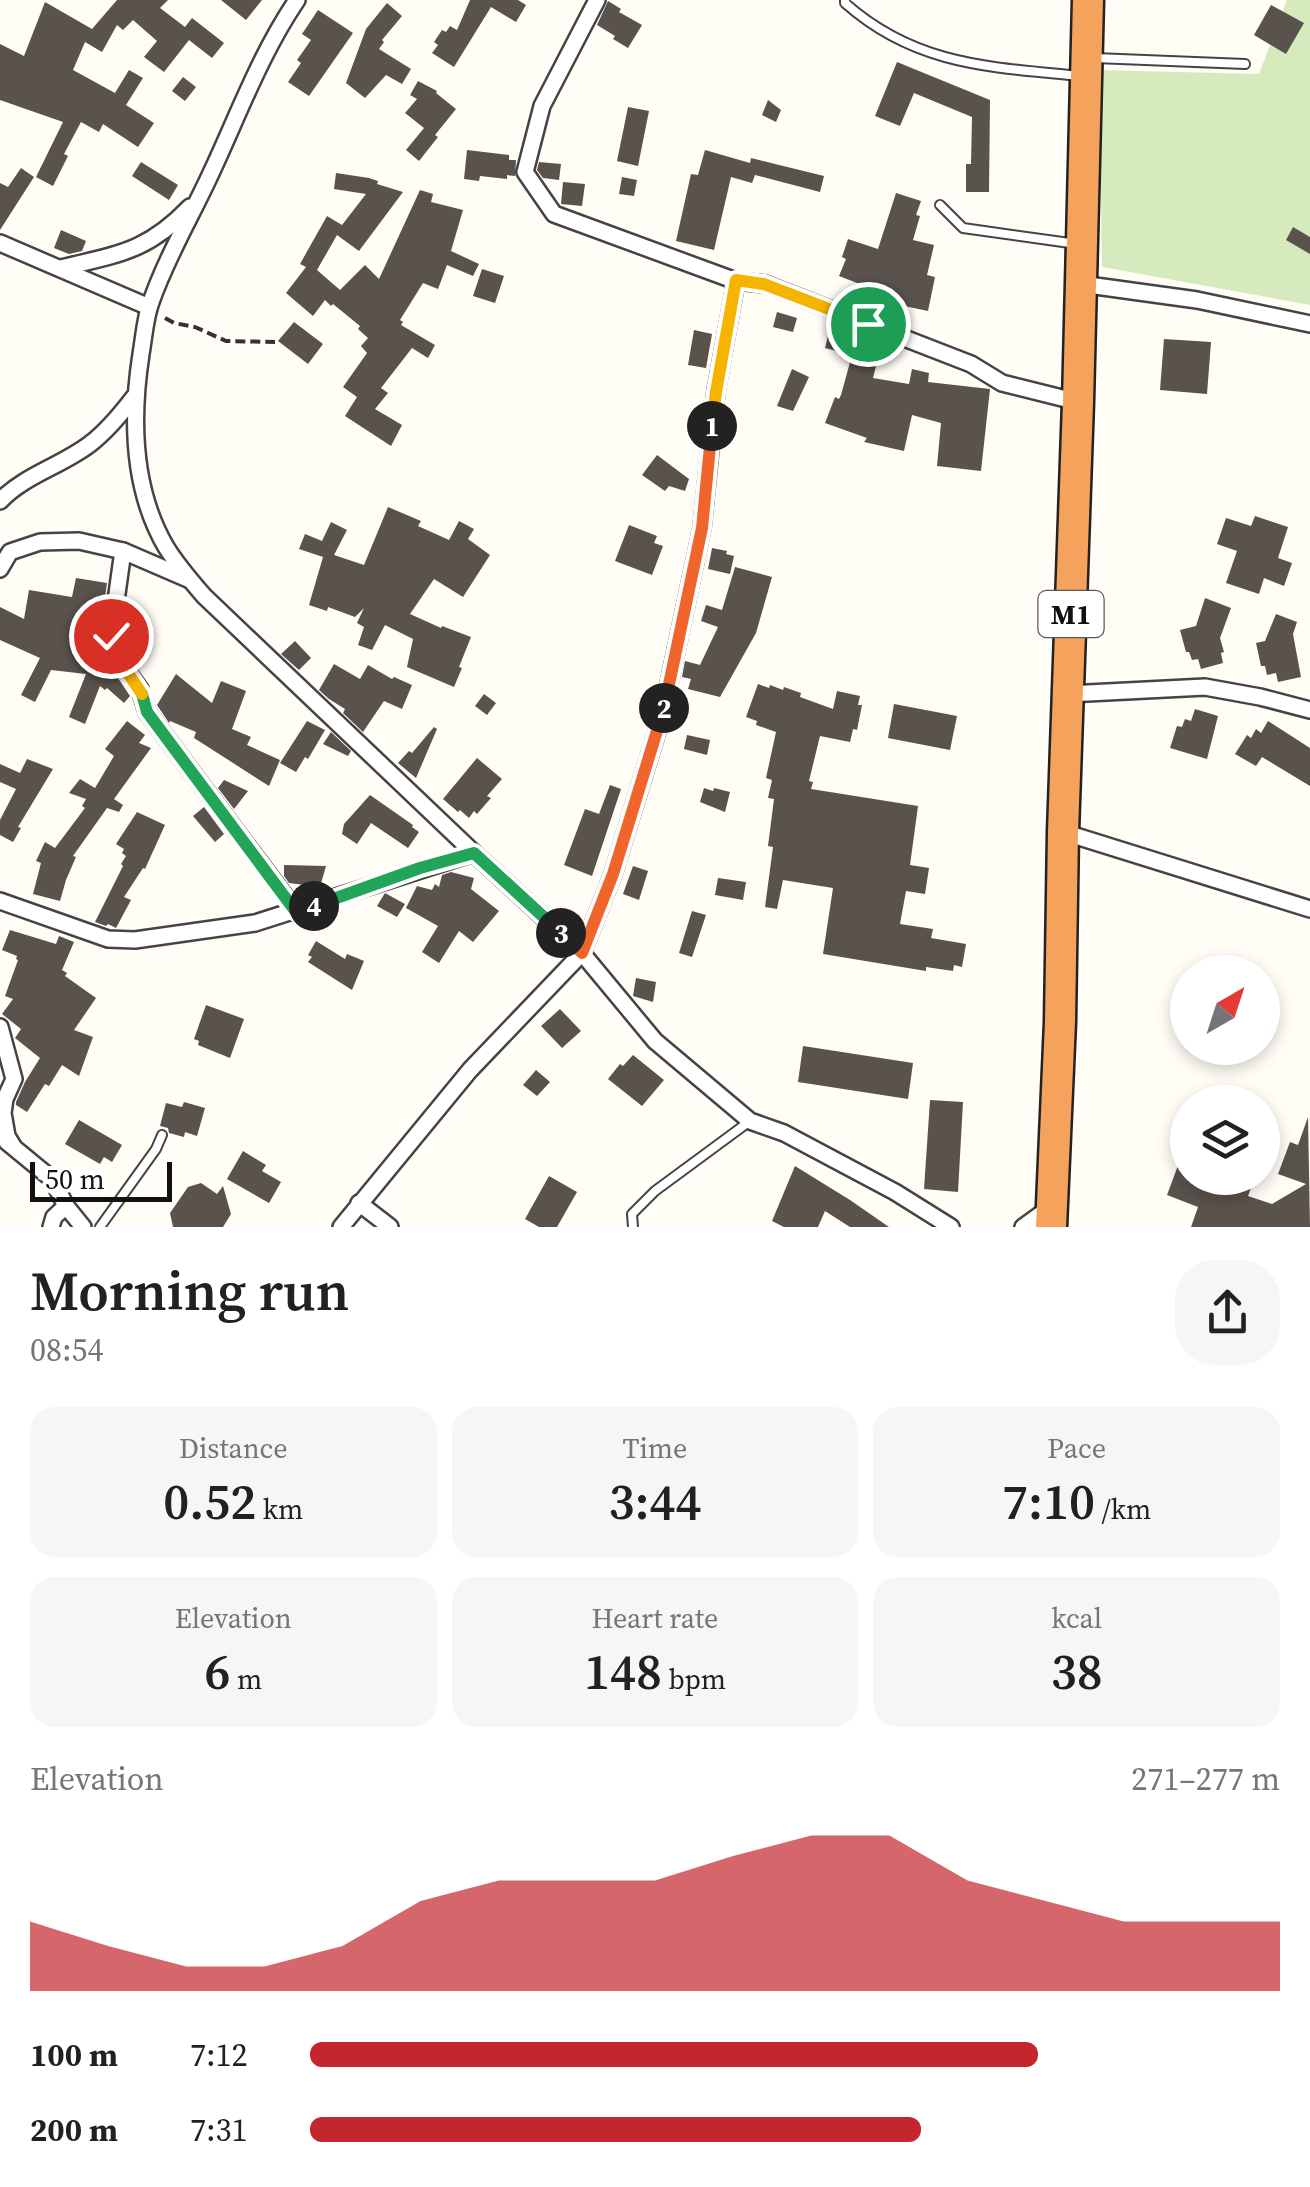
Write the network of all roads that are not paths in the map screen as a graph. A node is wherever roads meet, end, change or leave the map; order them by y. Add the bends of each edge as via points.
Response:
1 (298, 0) edge
2 (597, 0) edge
3 (845, 0) edge
4 (1088, 0) edge
5 (1245, 64) dead end
6 (1085, 67) junction
7 (201, 196) junction
8 (940, 205) dead end
9 (0, 243) edge
10 (1081, 245) junction
11 (61, 268) junction
12 (736, 280) junction
13 (1081, 284) junction
14 (149, 307) junction
15 (1310, 324) edge
16 (134, 397) junction
17 (1078, 402) junction
18 (0, 501) edge
19 (123, 550) junction
20 (0, 568) edge
21 (191, 580) junction
22 (1068, 694) junction
23 (1310, 710) edge
24 (1063, 832) junction
25 (474, 853) junction
26 (0, 901) edge
27 (1310, 908) edge
28 (296, 912) junction
29 (582, 953) junction
30 (0, 1027) edge
31 (750, 1121) junction
32 (162, 1134) dead end
33 (6, 1141) edge
34 (358, 1203) junction
35 (66, 1206) junction
36 (1052, 1216) edge
37 (50, 1227) edge
38 (83, 1227) edge
39 (100, 1227) edge
40 (340, 1227) edge
41 (390, 1227) edge
42 (633, 1227) edge
43 (951, 1227) edge
44 (1023, 1227) edge

1 - 7 street via 266,49
2 - 12 street via 542,106 526,172 554,214
3 - 6 lane via 918,50 997,67
4 - 6 highway, M1
5 - 6 lane
6 - 10 highway, M1
7 - 11 street via 146,243
7 - 14 street
8 - 10 lane via 963,228
9 - 11 street
10 - 13 highway, M1
11 - 14 street
12 - 17 street via 764,284 970,364 1002,383
12 - 29 street via 702,528 663,712
13 - 15 street
13 - 17 highway, M1
14 - 16 street
16 - 18 street via 88,446
16 - 21 street via 151,514
17 - 22 highway, M1
19 - 20 street via 40,542 10,552
19 - 21 street
19 - 28 street via 111,636 115,654 140,688 147,712
21 - 25 street
22 - 23 street via 1205,687
22 - 24 highway, M1
24 - 27 street
24 - 36 highway, M1
25 - 28 street
25 - 29 street
26 - 28 street via 108,938 135,940
29 - 31 street via 655,1040
29 - 34 street via 470,1070
30 - 33 street via 14,1078 3,1113
31 - 42 lane via 655,1191 632,1214
31 - 43 street via 784,1133
32 - 39 lane
33 - 35 street via 52,1179
34 - 40 street
34 - 41 street
35 - 37 street
35 - 38 street
36 - 44 street

